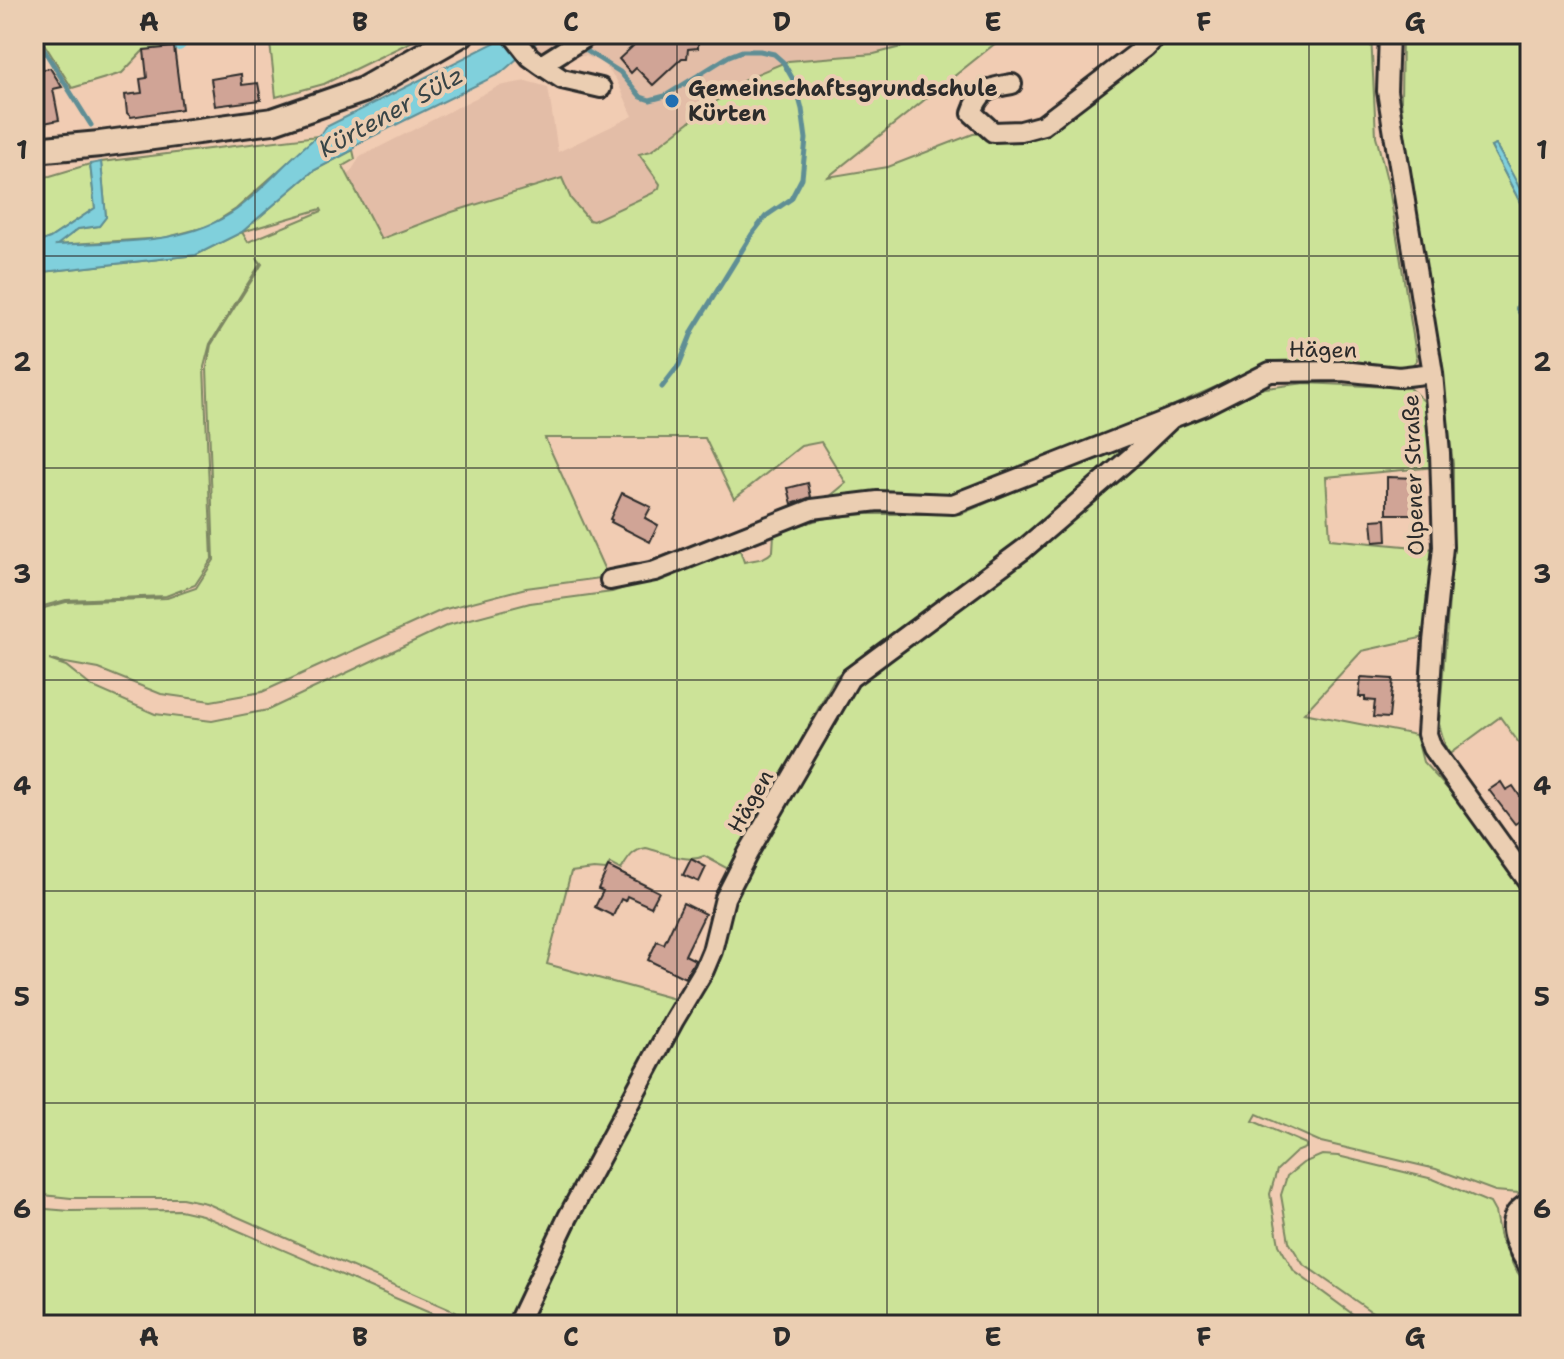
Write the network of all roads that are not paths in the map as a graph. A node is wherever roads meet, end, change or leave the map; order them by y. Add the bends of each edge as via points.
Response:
1 (461, 34) edge
2 (512, 34) edge
3 (590, 34) edge
4 (1158, 34) edge
5 (1389, 34) edge
6 (540, 61) junction
7 (1012, 84) dead end
8 (601, 88) dead end
9 (34, 150) edge
10 (1433, 373) junction
11 (1173, 417) junction
12 (610, 580) dead end
13 (1530, 884) edge
14 (1523, 1207) edge
15 (1530, 1268) edge
16 (518, 1325) edge

1 - 9 main road via 363,90 273,121
2 - 6 street
3 - 6 street
4 - 7 street via 1043,125 993,132 972,113 977,99
5 - 10 street, Olpener Straße via 1387,91
6 - 8 street via 562,79
10 - 11 street, Hägen via 1399,377 1270,372
10 - 13 street, Olpener Straße via 1443,547 1427,734
11 - 12 street, Hägen via 953,504 878,501 812,509 655,571
11 - 16 street, Hägen via 1024,549 850,678 725,898 704,970 568,1217
14 - 15 street via 1511,1222 1512,1234

